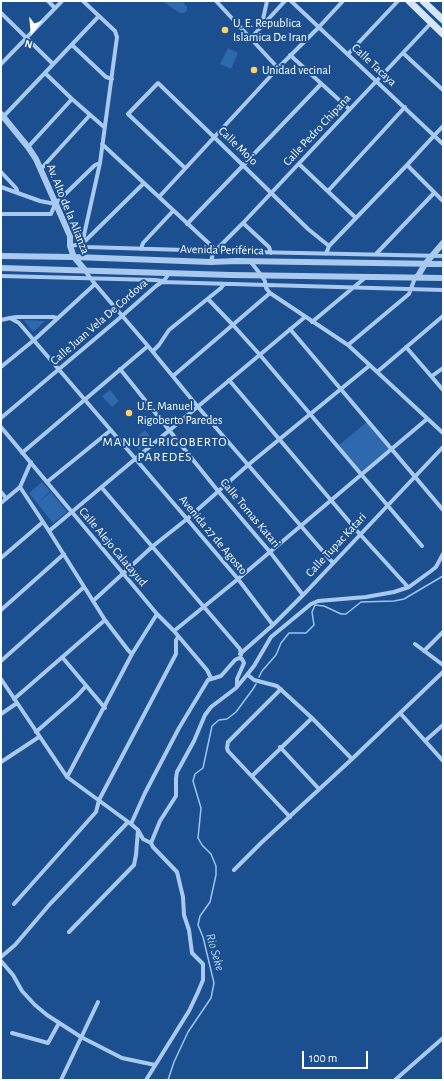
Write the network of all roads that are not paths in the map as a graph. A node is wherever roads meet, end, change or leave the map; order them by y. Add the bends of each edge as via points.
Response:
1 (48, 1) edge
2 (62, 1) edge
3 (83, 1) edge
4 (216, 1) edge
5 (267, 1) edge
6 (285, 1) edge
7 (291, 1) edge
8 (343, 1) edge
9 (398, 1) edge
10 (409, 1) edge
11 (423, 1) edge
12 (56, 8) junction
13 (1, 13) edge
14 (98, 16) junction
15 (443, 20) edge
16 (431, 22) junction
17 (262, 25) junction
18 (319, 27) junction
19 (443, 34) edge
20 (27, 37) junction
21 (250, 38) junction
22 (72, 45) junction
23 (404, 53) junction
24 (348, 54) junction
25 (290, 55) junction
26 (1, 56) edge
27 (5, 60) junction
28 (1, 64) edge
29 (53, 64) junction
30 (278, 68) junction
31 (45, 73) junction
32 (112, 79) junction
33 (377, 81) junction
34 (321, 84) junction
35 (443, 90) edge
36 (72, 99) junction
37 (405, 108) junction
38 (349, 109) junction
39 (90, 115) junction
40 (2, 117) edge
41 (443, 126) edge
42 (104, 127) junction
43 (434, 136) junction
44 (214, 137) junction
45 (102, 144) junction
46 (443, 144) edge
47 (28, 146) junction
48 (100, 162) junction
49 (299, 164) junction
50 (244, 165) junction
51 (408, 165) junction
52 (185, 168) junction
53 (41, 169) junction
54 (1, 172) edge
55 (144, 183) junction
56 (1, 187) edge
57 (328, 191) junction
58 (18, 193) junction
59 (272, 193) junction
60 (434, 193) junction
61 (159, 197) junction
62 (443, 201) edge
63 (55, 204) junction
64 (173, 211) junction
65 (1, 214) edge
66 (356, 218) junction
67 (244, 223) junction
68 (187, 224) junction
69 (443, 243) edge
70 (82, 244) junction
71 (70, 246) junction
72 (329, 246) junction
73 (141, 248) junction
74 (216, 251) junction
75 (271, 253) junction
76 (326, 254) junction
77 (376, 254) junction
78 (1, 256) edge
79 (432, 256) junction
80 (443, 256) edge
81 (74, 257) junction
82 (249, 261) junction
83 (211, 262) junction
84 (425, 264) junction
85 (443, 264) edge
86 (1, 268) edge
87 (85, 270) junction
88 (169, 273) junction
89 (261, 275) junction
90 (1, 276) edge
91 (366, 277) junction
92 (91, 278) junction
93 (415, 278) junction
94 (443, 278) edge
95 (164, 281) junction
96 (95, 284) junction
97 (224, 284) junction
98 (266, 284) junction
99 (354, 287) junction
100 (411, 290) junction
101 (443, 290) edge
102 (270, 293) junction
103 (208, 299) junction
104 (122, 316) junction
105 (305, 316) junction
106 (443, 316) edge
107 (10, 318) junction
108 (57, 318) junction
109 (1, 320) edge
110 (312, 322) junction
111 (233, 325) junction
112 (290, 330) junction
113 (34, 340) junction
114 (348, 345) junction
115 (148, 346) junction
116 (406, 347) junction
117 (153, 352) junction
118 (260, 355) junction
119 (369, 366) junction
120 (1, 367) edge
121 (443, 368) edge
122 (120, 369) junction
123 (59, 370) junction
124 (377, 372) junction
125 (173, 376) junction
126 (432, 376) junction
127 (229, 380) junction
128 (341, 389) junction
129 (443, 390) edge
130 (84, 399) junction
131 (198, 407) junction
132 (311, 414) junction
133 (1, 418) edge
134 (427, 419) junction
135 (1, 427) edge
136 (111, 430) junction
137 (169, 430) junction
138 (443, 432) edge
139 (280, 439) junction
140 (443, 447) edge
141 (392, 450) junction
142 (22, 453) junction
143 (136, 460) junction
144 (31, 462) junction
145 (248, 465) junction
146 (361, 474) junction
147 (415, 477) junction
148 (48, 482) junction
149 (20, 487) junction
150 (102, 488) junction
151 (218, 491) junction
152 (1, 492) edge
153 (6, 498) junction
154 (331, 500) junction
155 (1, 503) edge
156 (388, 505) junction
157 (443, 510) edge
158 (72, 513) junction
159 (187, 519) junction
160 (43, 522) junction
161 (300, 525) junction
162 (49, 531) junction
163 (360, 535) junction
164 (153, 546) junction
165 (422, 546) dead end
166 (270, 552) junction
167 (64, 554) junction
168 (443, 554) edge
169 (1, 558) edge
170 (333, 563) junction
171 (123, 573) junction
172 (238, 579) junction
173 (84, 587) junction
174 (408, 587) junction
175 (302, 595) junction
176 (93, 600) junction
177 (204, 607) junction
178 (1, 610) edge
179 (157, 614) junction
180 (105, 620) junction
181 (273, 625) junction
182 (174, 631) junction
183 (443, 632) edge
184 (178, 637) junction
185 (415, 644) dead end
186 (424, 651) junction
187 (132, 654) junction
188 (240, 654) junction
189 (62, 657) junction
190 (241, 659) junction
191 (1, 661) edge
192 (443, 665) edge
193 (443, 672) edge
194 (248, 675) junction
195 (211, 678) junction
196 (1, 679) edge
197 (86, 686) junction
198 (237, 686) junction
199 (281, 689) junction
200 (14, 699) junction
201 (17, 703) junction
202 (104, 708) junction
203 (400, 713) junction
204 (1, 714) edge
205 (312, 718) junction
206 (443, 725) edge
207 (36, 732) junction
208 (39, 737) junction
209 (425, 741) junction
210 (280, 747) junction
211 (352, 759) junction
212 (443, 761) edge
213 (1, 762) edge
214 (252, 776) junction
215 (67, 777) junction
216 (319, 789) junction
217 (99, 800) junction
218 (290, 816) junction
219 (129, 823) junction
220 (138, 830) junction
221 (152, 843) junction
222 (234, 870) dead end
223 (14, 904) dead end
224 (70, 932) dead end
225 (1, 957) edge
226 (1, 961) edge
227 (98, 1002) dead end
228 (59, 1023) junction
229 (12, 1033) dead end
230 (81, 1037) junction
231 (443, 1038) edge
232 (155, 1065) junction
233 (61, 1080) edge
234 (146, 1080) edge
235 (395, 1080) edge

1 - 12 street
2 - 12 street
3 - 14 street
4 - 21 street
5 - 17 street
6 - 17 street
7 - 18 street, Calle Tacaya
8 - 18 street
9 - 24 street
10 - 16 main road
11 - 15 main road
12 - 20 street
13 - 20 street
14 - 22 street
14 - 32 street via 117,34
16 - 19 main road
16 - 23 street, Calle Pedro Chipana
17 - 21 street
18 - 24 street, Calle Tacaya
18 - 25 street
20 - 27 street
20 - 29 street
21 - 30 street
22 - 29 street
22 - 32 street via 106,77
23 - 33 street, Calle Pedro Chipana
23 - 35 street
24 - 33 street, Calle Tacaya
25 - 30 street
25 - 34 street
26 - 27 street
27 - 28 street
29 - 31 street
30 - 44 street
31 - 36 street
31 - 40 street
32 - 42 street
33 - 37 street, Calle Tacaya
33 - 38 street, Calle Pedro Chipana
34 - 38 street
34 - 50 street
36 - 39 street
36 - 47 street
37 - 43 street, Calle Tacaya
37 - 57 street
38 - 49 street, Calle Pedro Chipana
39 - 42 street
39 - 53 street
40 - 47 street, Av. Alto de la Alianza
41 - 43 street
42 - 45 street
43 - 46 street, Calle Tacaya
43 - 51 street
44 - 50 street, Calle Mojo
44 - 52 street
44 - 52 street, Calle Mojo via 158,83 128,114
45 - 48 street
45 - 55 street
47 - 53 street, Av. Alto de la Alianza
48 - 63 street
48 - 70 street
49 - 57 street
49 - 59 street, Calle Pedro Chipana
50 - 59 street, Calle Mojo
50 - 68 street
51 - 60 street
51 - 66 street
52 - 61 street
53 - 63 street, Av. Alto de la Alianza
54 - 58 street
55 - 61 street
55 - 70 street
56 - 58 street
57 - 66 street
58 - 63 street
59 - 67 street, Calle Pedro Chipana
59 - 72 street, Calle Mojo
60 - 62 street
60 - 77 street
61 - 64 street
63 - 65 street via 51,214
63 - 71 street, Av. Alto de la Alianza via 70,236
64 - 68 street
64 - 73 street via 143,242
66 - 72 street
67 - 74 street, Calle Pedro Chipana
67 - 75 street via 269,247
68 - 74 street
69 - 79 street
70 - 71 street
70 - 73 street via 86,247
71 - 81 street, Av. Alto de la Alianza
72 - 76 street
73 - 74 street
74 - 75 street
74 - 83 street
75 - 76 street
76 - 77 street
77 - 79 street
78 - 81 street, Avenida Periférica
79 - 80 street
79 - 84 street
81 - 83 street, Avenida Periférica
81 - 87 street, Av. Alto de la Alianza
82 - 83 street, Avenida Periférica
82 - 84 street, Avenida Periférica
82 - 89 street
84 - 85 street, Avenida Periférica
84 - 93 street
86 - 87 street
87 - 88 street, Avenida Periférica
87 - 92 street
88 - 89 street, Avenida Periférica
88 - 95 street
89 - 91 street, Avenida Periférica
89 - 98 street
90 - 92 street
91 - 93 street, Avenida Periférica
91 - 99 street
92 - 95 street
92 - 96 street
93 - 94 street, Avenida Periférica
93 - 100 street
95 - 97 street, Calle Juan Vela De Cordova
95 - 104 street, Calle Juan Vela De Cordova
96 - 104 street
96 - 108 street
97 - 98 street, Calle Juan Vela De Cordova
97 - 103 street
98 - 99 street, Calle Juan Vela De Cordova
98 - 102 street
99 - 100 street, Calle Juan Vela De Cordova
99 - 110 street
100 - 101 street, Calle Juan Vela De Cordova
100 - 114 street
102 - 105 street
102 - 111 street
103 - 111 street
103 - 117 street via 168,330
104 - 115 street
104 - 123 street, Calle Juan Vela De Cordova
105 - 110 street
105 - 112 street
106 - 116 street
107 - 108 street
107 - 109 street
107 - 113 street, Avenida 27 de Agosto via 19,323
108 - 113 street
110 - 114 street
111 - 118 street
111 - 125 street
112 - 118 street
112 - 128 street
113 - 120 street
113 - 123 street, Avenida 27 de Agosto
114 - 119 street
115 - 117 street
115 - 122 street
116 - 124 street
116 - 126 street
117 - 125 street
118 - 127 street
118 - 132 street
119 - 124 street
119 - 128 street
121 - 126 street
122 - 130 street
122 - 137 street, Calle Tomas Katari
123 - 130 street, Avenida 27 de Agosto
123 - 133 street, Calle Juan Vela De Cordova
124 - 134 street
125 - 131 street
126 - 129 street
127 - 131 street
127 - 139 street
128 - 132 street
128 - 141 street
130 - 136 street, Avenida 27 de Agosto
130 - 142 street
131 - 137 street
131 - 145 street
132 - 139 street
132 - 146 street
134 - 138 street
134 - 141 street
135 - 142 street, Calle Alejo Calatayud
136 - 143 street, Avenida 27 de Agosto
136 - 148 street
137 - 143 street
137 - 151 street, Calle Tomas Katari
139 - 145 street
139 - 154 street
140 - 147 street, Calle Tupac Katari
141 - 146 street
141 - 147 street
142 - 144 street, Calle Alejo Calatayud
143 - 150 street
143 - 159 street, Avenida 27 de Agosto
144 - 148 street, Calle Alejo Calatayud
144 - 149 street
145 - 151 street
145 - 161 street
146 - 154 street
146 - 156 street
147 - 156 street, Calle Tupac Katari
147 - 157 street
148 - 158 street, Calle Alejo Calatayud
149 - 153 street
149 - 160 street
150 - 158 street
150 - 164 street
151 - 159 street
151 - 166 street, Calle Tomas Katari
152 - 153 street
153 - 155 street
154 - 161 street
154 - 163 street
156 - 163 street, Calle Tupac Katari
156 - 165 street
158 - 162 street
158 - 171 street, Calle Alejo Calatayud
159 - 164 street
159 - 172 street, Avenida 27 de Agosto
160 - 162 street
160 - 169 street
161 - 166 street
161 - 170 street
162 - 167 street
163 - 170 street, Calle Tupac Katari
163 - 174 street
164 - 171 street
164 - 177 street
166 - 172 street
166 - 175 street, Calle Tomas Katari
167 - 173 street
167 - 178 street
168 - 174 street via 436,567
170 - 175 street, Calle Tupac Katari
171 - 176 street
171 - 179 street, Calle Alejo Calatayud
172 - 177 street
172 - 181 street, Avenida 27 de Agosto
173 - 176 street
173 - 191 street
174 - 194 street via 366,597 318,601 311,604 271,637
175 - 181 street, Calle Tupac Katari
176 - 180 street
177 - 182 street
177 - 188 street via 240,649
179 - 182 street, Calle Alejo Calatayud
179 - 187 street
180 - 187 street
180 - 189 street
181 - 188 street, Calle Tupac Katari
182 - 184 street, Calle Alejo Calatayud
183 - 186 street
184 - 195 street, Calle Alejo Calatayud
184 - 217 street via 176,654
185 - 186 street
186 - 192 street
187 - 202 street
188 - 190 street
189 - 197 street
189 - 200 street
190 - 195 street via 235,660 221,676
190 - 198 street via 244,663 237,679
193 - 203 street
194 - 198 street
194 - 199 street via 254,680
195 - 219 street via 179,728
196 - 200 street
197 - 202 street
197 - 207 street
198 - 221 street via 204,716 177,772 176,796 160,822
199 - 205 street
199 - 214 street via 228,742 228,751
200 - 201 street
201 - 204 street
201 - 207 street
202 - 215 street
203 - 209 street
203 - 211 street
205 - 210 street
205 - 211 street
206 - 209 street
207 - 208 street
208 - 213 street
208 - 215 street
209 - 212 street
210 - 214 street
210 - 216 street
211 - 216 street
214 - 218 street
215 - 217 street
216 - 218 street
217 - 219 street
217 - 223 street via 96,812
218 - 222 street
219 - 220 street
219 - 225 street
220 - 221 street via 143,839
220 - 224 street via 134,865
221 - 232 street via 177,872 192,953 203,964 204,970 198,992
226 - 228 street via 35,1006
227 - 230 street
228 - 229 street via 48,1043
228 - 230 street
230 - 232 street via 122,1058
230 - 233 street
231 - 235 street
232 - 234 street

